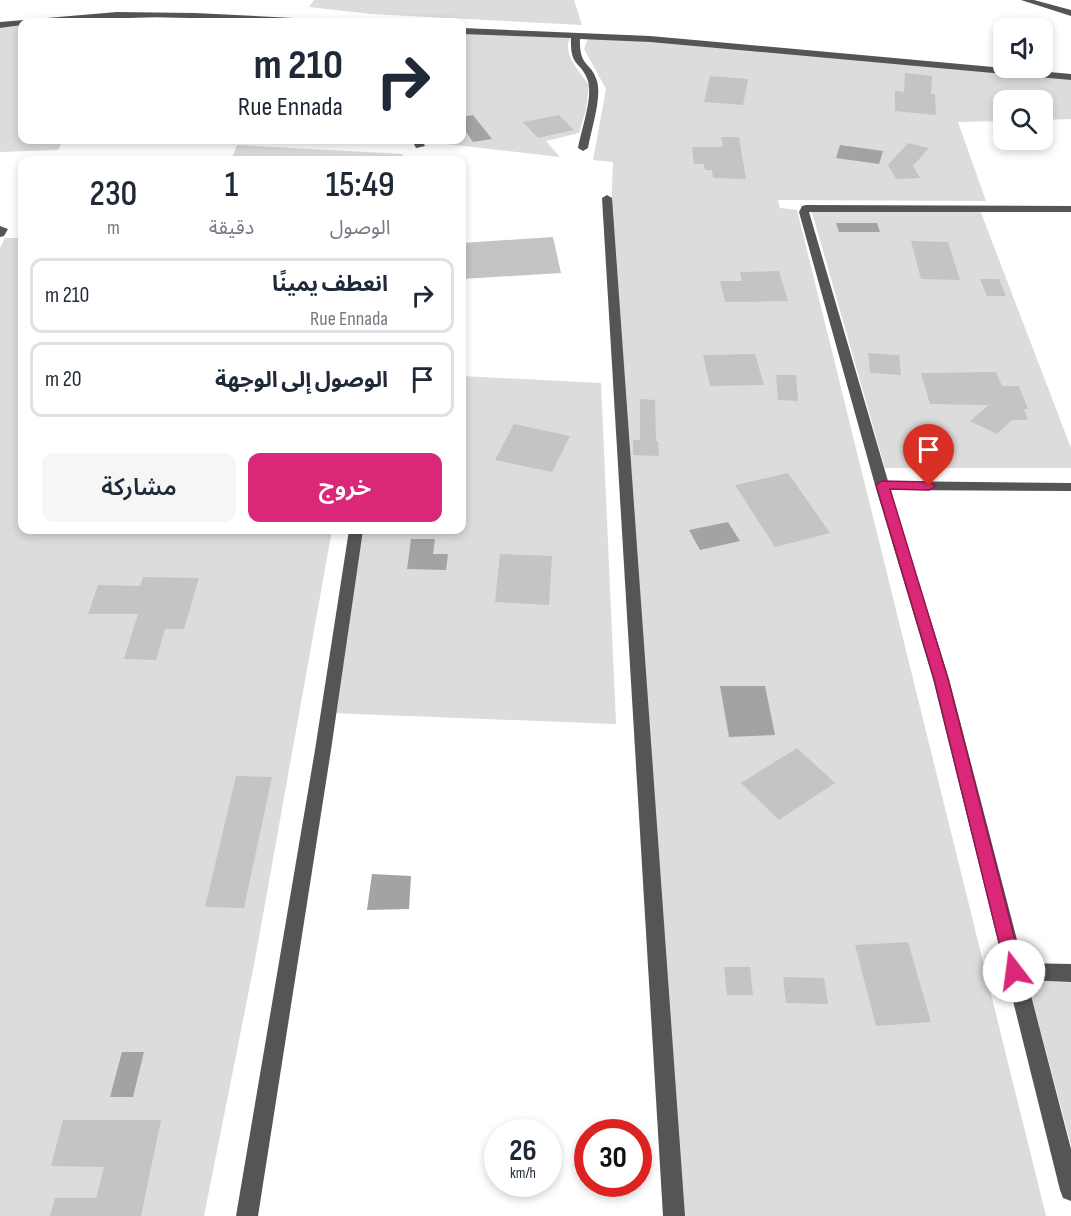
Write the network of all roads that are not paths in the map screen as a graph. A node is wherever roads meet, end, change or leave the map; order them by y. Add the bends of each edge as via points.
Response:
1 (1025, 0) edge
2 (1071, 14) edge
3 (57, 18) edge
4 (225, 18) edge
5 (18, 23) edge
6 (0, 25) edge
7 (466, 31) edge
8 (576, 36) junction
9 (1071, 77) edge
10 (583, 148) dead end
11 (607, 198) dead end
12 (1071, 209) edge
13 (882, 485) junction
14 (1071, 487) edge
15 (355, 534) edge
16 (1014, 971) junction
17 (1071, 973) edge
18 (1071, 1190) edge
19 (247, 1216) edge
20 (674, 1216) edge

1 - 2 street
3 - 4 street
5 - 6 street
7 - 8 street
8 - 9 street via 758,48
8 - 10 street via 575,56 592,79 594,91
11 - 20 street
12 - 13 street via 805,210
13 - 14 street
13 - 16 street via 941,679
15 - 19 street
16 - 17 street
16 - 18 street

